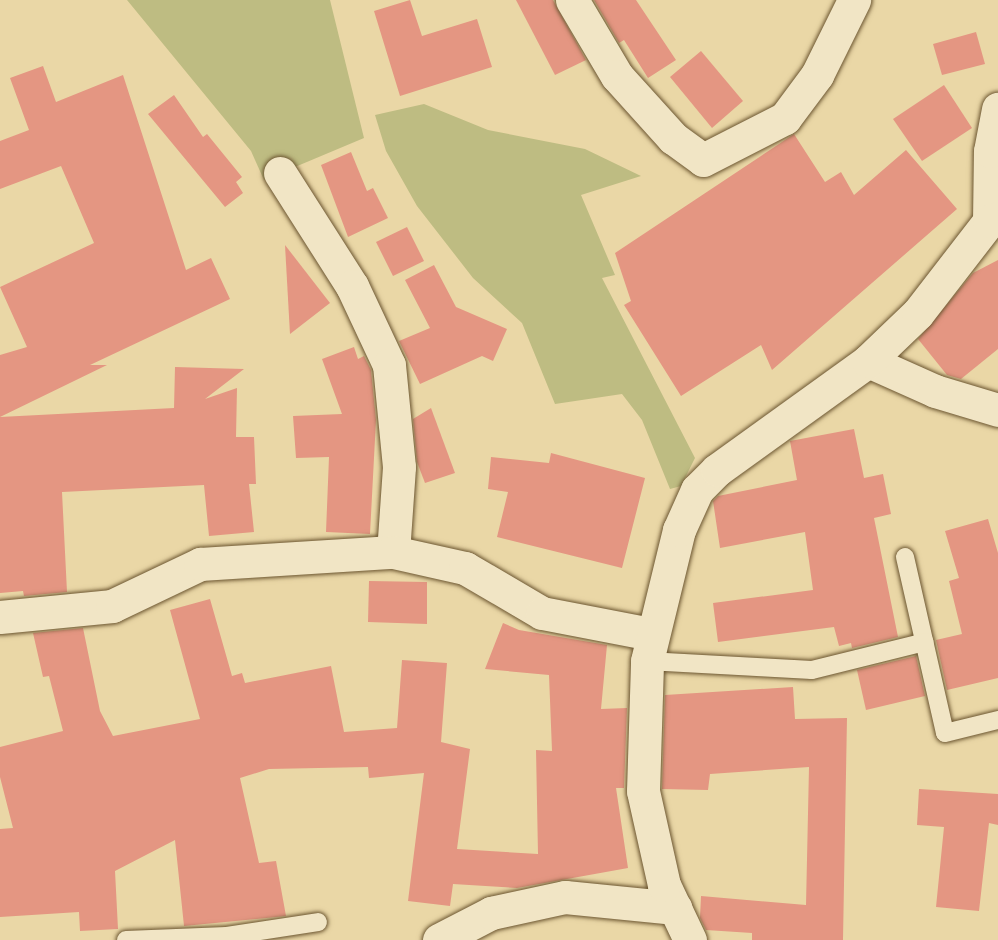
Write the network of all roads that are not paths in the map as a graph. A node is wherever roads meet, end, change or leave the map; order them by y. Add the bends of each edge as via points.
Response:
1 (572, 0) edge
2 (854, 0) edge
3 (998, 109) edge
4 (280, 173) dead end
5 (993, 219) edge
6 (868, 361) junction
7 (998, 410) edge
8 (393, 552) junction
9 (905, 557) dead end
10 (0, 617) edge
11 (924, 642) junction
12 (649, 647) junction
13 (998, 720) edge
14 (675, 908) junction
15 (318, 921) dead end
16 (455, 936) edge
17 (126, 940) edge
18 (690, 940) edge

1 - 2 street via 617,76 674,138 703,160 786,118 817,75
3 - 5 street via 990,151
4 - 8 street via 352,286 389,365 399,467
5 - 6 street via 918,313
6 - 7 street via 934,391
6 - 12 street via 717,470 697,490 680,530
8 - 10 street via 200,564 112,606
8 - 12 street via 465,568 542,614
9 - 11 lane
11 - 12 lane via 812,670 766,671
11 - 13 lane via 945,733
12 - 14 street via 643,791 664,885
14 - 16 street via 565,897 491,913
14 - 18 street
15 - 17 lane via 227,936

